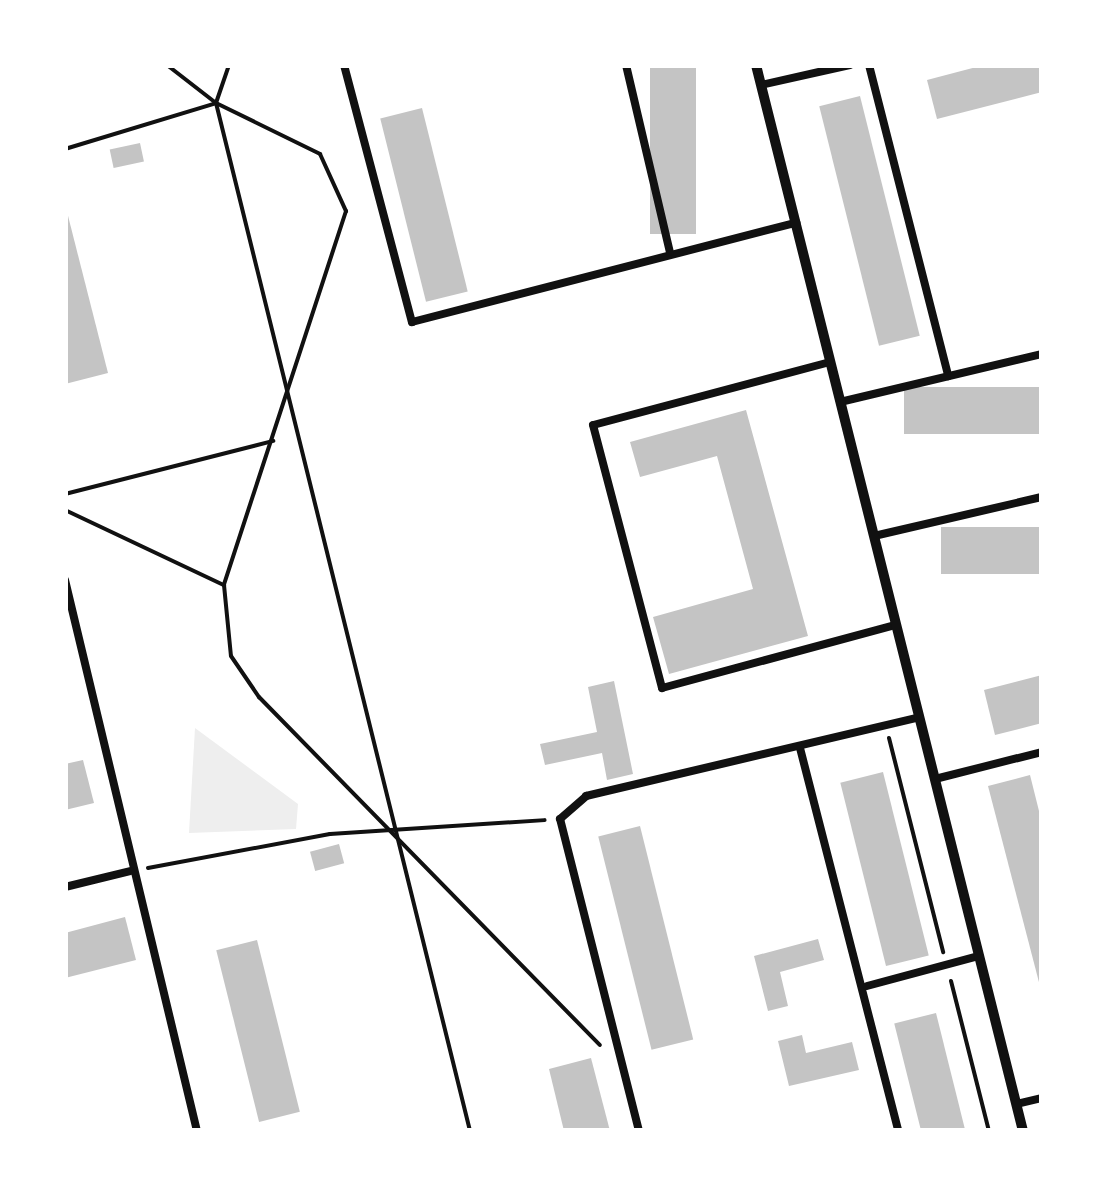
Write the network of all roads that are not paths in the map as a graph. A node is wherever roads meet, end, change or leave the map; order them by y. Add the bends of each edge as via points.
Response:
1 (344, 65) edge
2 (626, 65) edge
3 (756, 65) edge
4 (850, 65) edge
5 (869, 65) edge
6 (761, 86) junction
7 (796, 224) junction
8 (670, 252) junction
9 (1042, 354) edge
10 (830, 362) junction
11 (948, 376) junction
12 (840, 402) junction
13 (1042, 497) edge
14 (874, 536) junction
15 (65, 580) edge
16 (896, 626) junction
17 (919, 717) junction
18 (800, 748) junction
19 (1042, 752) edge
20 (935, 780) junction
21 (130, 871) junction
22 (65, 887) edge
23 (979, 956) junction
24 (867, 986) junction
25 (1042, 1098) edge
26 (1016, 1104) junction
27 (197, 1131) edge
28 (640, 1131) edge
29 (898, 1131) edge
30 (1023, 1131) edge

1 - 8 lane via 412,322
2 - 8 lane
3 - 6 street
4 - 6 lane
5 - 11 lane
6 - 7 street
7 - 8 lane
7 - 10 street
9 - 11 lane
10 - 12 street
10 - 16 lane via 592,425 662,688
11 - 12 lane
12 - 14 street
13 - 14 lane
14 - 16 street
15 - 21 lane
16 - 17 street
17 - 18 lane
17 - 20 street
18 - 24 lane
18 - 28 lane via 586,796 560,819
19 - 20 lane
20 - 23 street
21 - 22 lane
21 - 27 lane
23 - 24 lane
23 - 26 street
24 - 29 lane
25 - 26 lane
26 - 30 street

